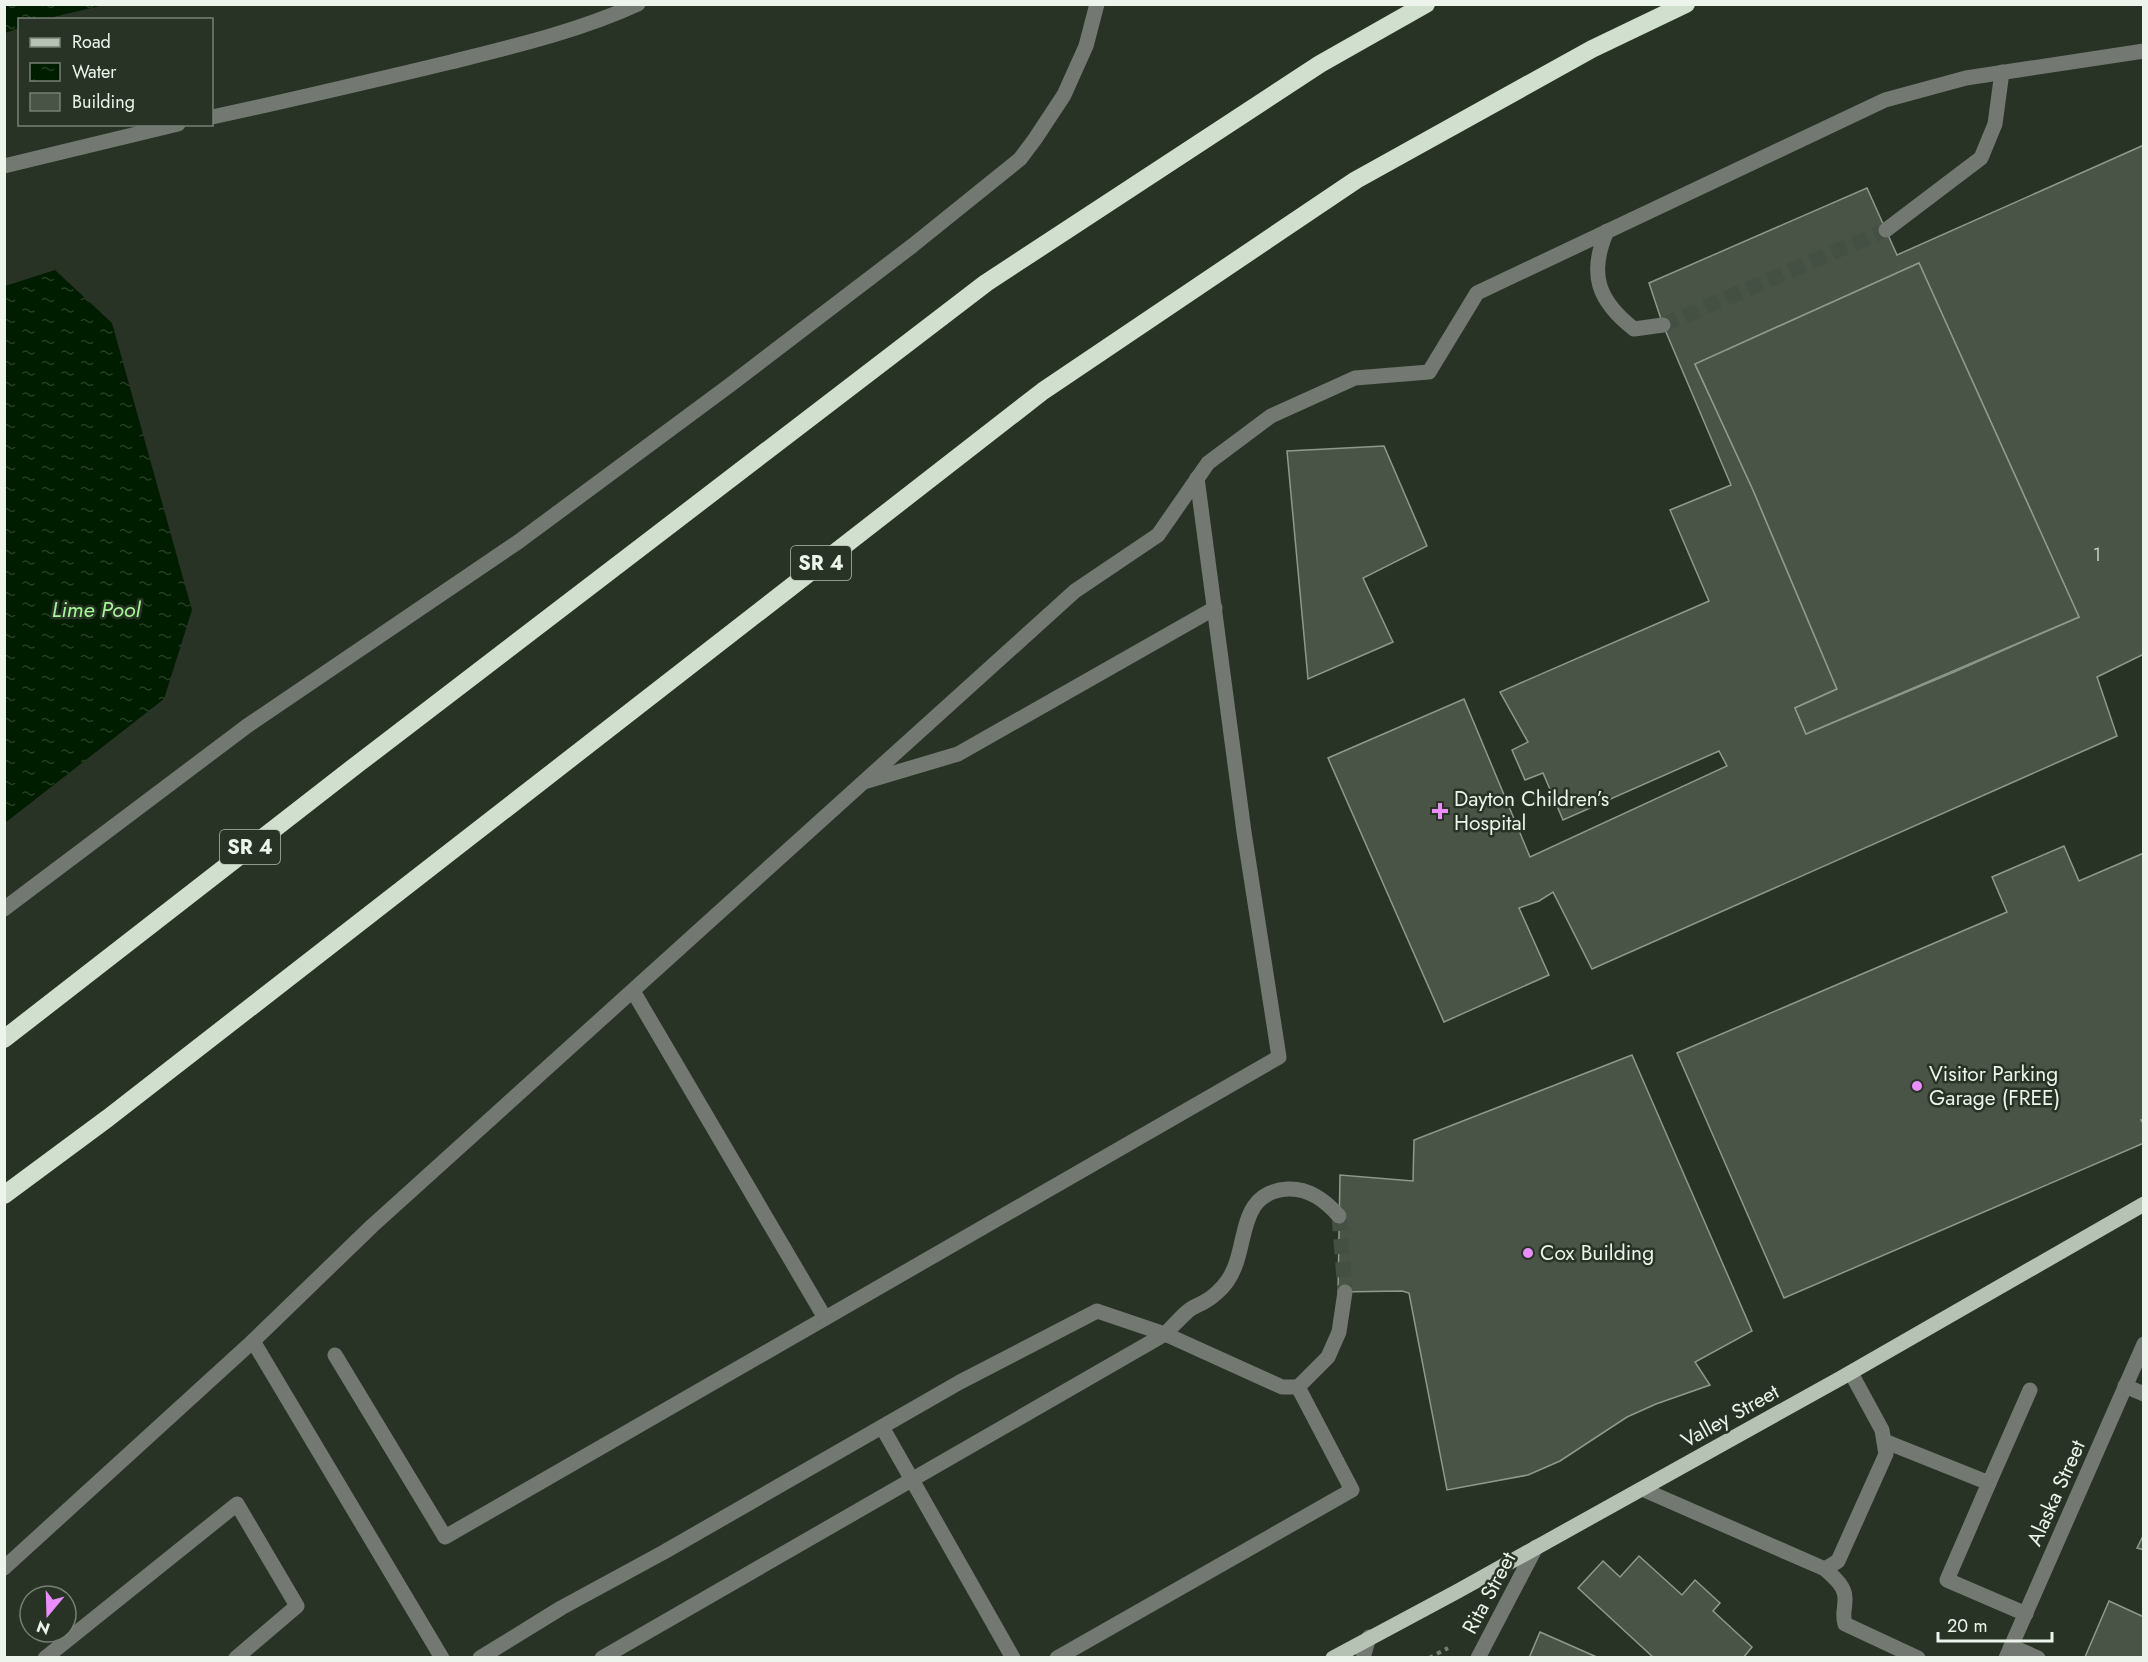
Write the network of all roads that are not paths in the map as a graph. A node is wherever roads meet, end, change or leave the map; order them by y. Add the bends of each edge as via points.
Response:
1 (638, 4) edge
2 (1097, 4) edge
3 (1426, 4) edge
4 (1686, 4) edge
5 (2144, 51) edge
6 (2002, 72) junction
7 (213, 117) edge
8 (170, 126) edge
9 (4, 166) edge
10 (1886, 230) tunnel mouth
11 (1607, 231) junction
12 (1663, 325) tunnel mouth
13 (1197, 478) junction
14 (1215, 608) junction
15 (864, 782) junction
16 (4, 909) edge
17 (633, 991) junction
18 (4, 1038) edge
19 (108, 1118) junction
20 (4, 1195) edge
21 (2144, 1204) edge
22 (4, 1207) edge
23 (1339, 1216) tunnel mouth
24 (1345, 1292) tunnel mouth
25 (825, 1318) junction
26 (1165, 1334) junction
27 (253, 1341) junction
28 (2144, 1344) edge
29 (335, 1355) dead end
30 (1851, 1373) junction
31 (2125, 1386) junction
32 (1298, 1387) junction
33 (2030, 1390) dead end
34 (2144, 1394) edge
35 (882, 1427) junction
36 (1884, 1441) junction
37 (912, 1479) junction
38 (1989, 1483) junction
39 (1642, 1489) junction
40 (1536, 1547) junction
41 (4, 1568) edge
42 (1825, 1569) junction
43 (2026, 1614) junction
44 (1369, 1637) junction
45 (2009, 1652) edge
46 (45, 1658) edge
47 (236, 1658) edge
48 (442, 1658) edge
49 (480, 1658) edge
50 (602, 1658) edge
51 (1013, 1658) edge
52 (1057, 1658) edge
53 (1333, 1658) edge
54 (1363, 1658) edge
55 (1478, 1658) edge
56 (1918, 1658) edge
57 (2037, 1658) edge

1 - 7 street via 547,38
2 - 16 street via 1086,46 1064,95 1020,159 767,357 518,542 247,726
3 - 18 highway, SR 4 via 1320,64 986,283
4 - 19 highway, SR 4 via 1592,49 1356,180 1043,391
5 - 6 street
6 - 10 street via 1995,124 1982,158
6 - 11 street via 1885,100
8 - 9 street
11 - 12 street via 1599,249 1598,274 1603,296 1616,315 1634,329
11 - 13 street via 1477,293 1429,372 1355,378 1271,416 1208,463
13 - 14 street
13 - 15 street via 1158,535 1075,591
14 - 15 street via 958,754
14 - 25 street via 1279,1057
15 - 17 street
17 - 25 street
17 - 27 street via 380,1219
19 - 20 highway, SR 4
19 - 22 highway
21 - 30 main road, Valley Street
23 - 26 street via 1314,1194 1293,1188 1275,1189 1258,1199 1246,1221 1228,1280
24 - 32 street via 1339,1332 1328,1357
25 - 29 street via 445,1537
26 - 32 street via 1282,1386
26 - 35 street via 1097,1311
26 - 37 street
27 - 41 street
27 - 48 street
28 - 31 street, Alaska Street
30 - 36 street via 1882,1430
30 - 39 main road, Valley Street
31 - 34 street
31 - 43 street, Alaska Street
32 - 52 street via 1352,1490
33 - 38 street
35 - 37 street
35 - 49 street
36 - 38 street
36 - 42 street via 1886,1454 1838,1561
37 - 50 street
37 - 51 street
38 - 43 street via 1947,1580
39 - 40 main road, Valley Street
39 - 42 street
40 - 44 main road, Valley Street
40 - 55 street, Rita Street
42 - 56 street via 1838,1580 1845,1599 1845,1624
43 - 45 street, Alaska Street
44 - 53 main road, Valley Street
44 - 54 street
45 - 57 street
46 - 47 street via 237,1504 297,1606

